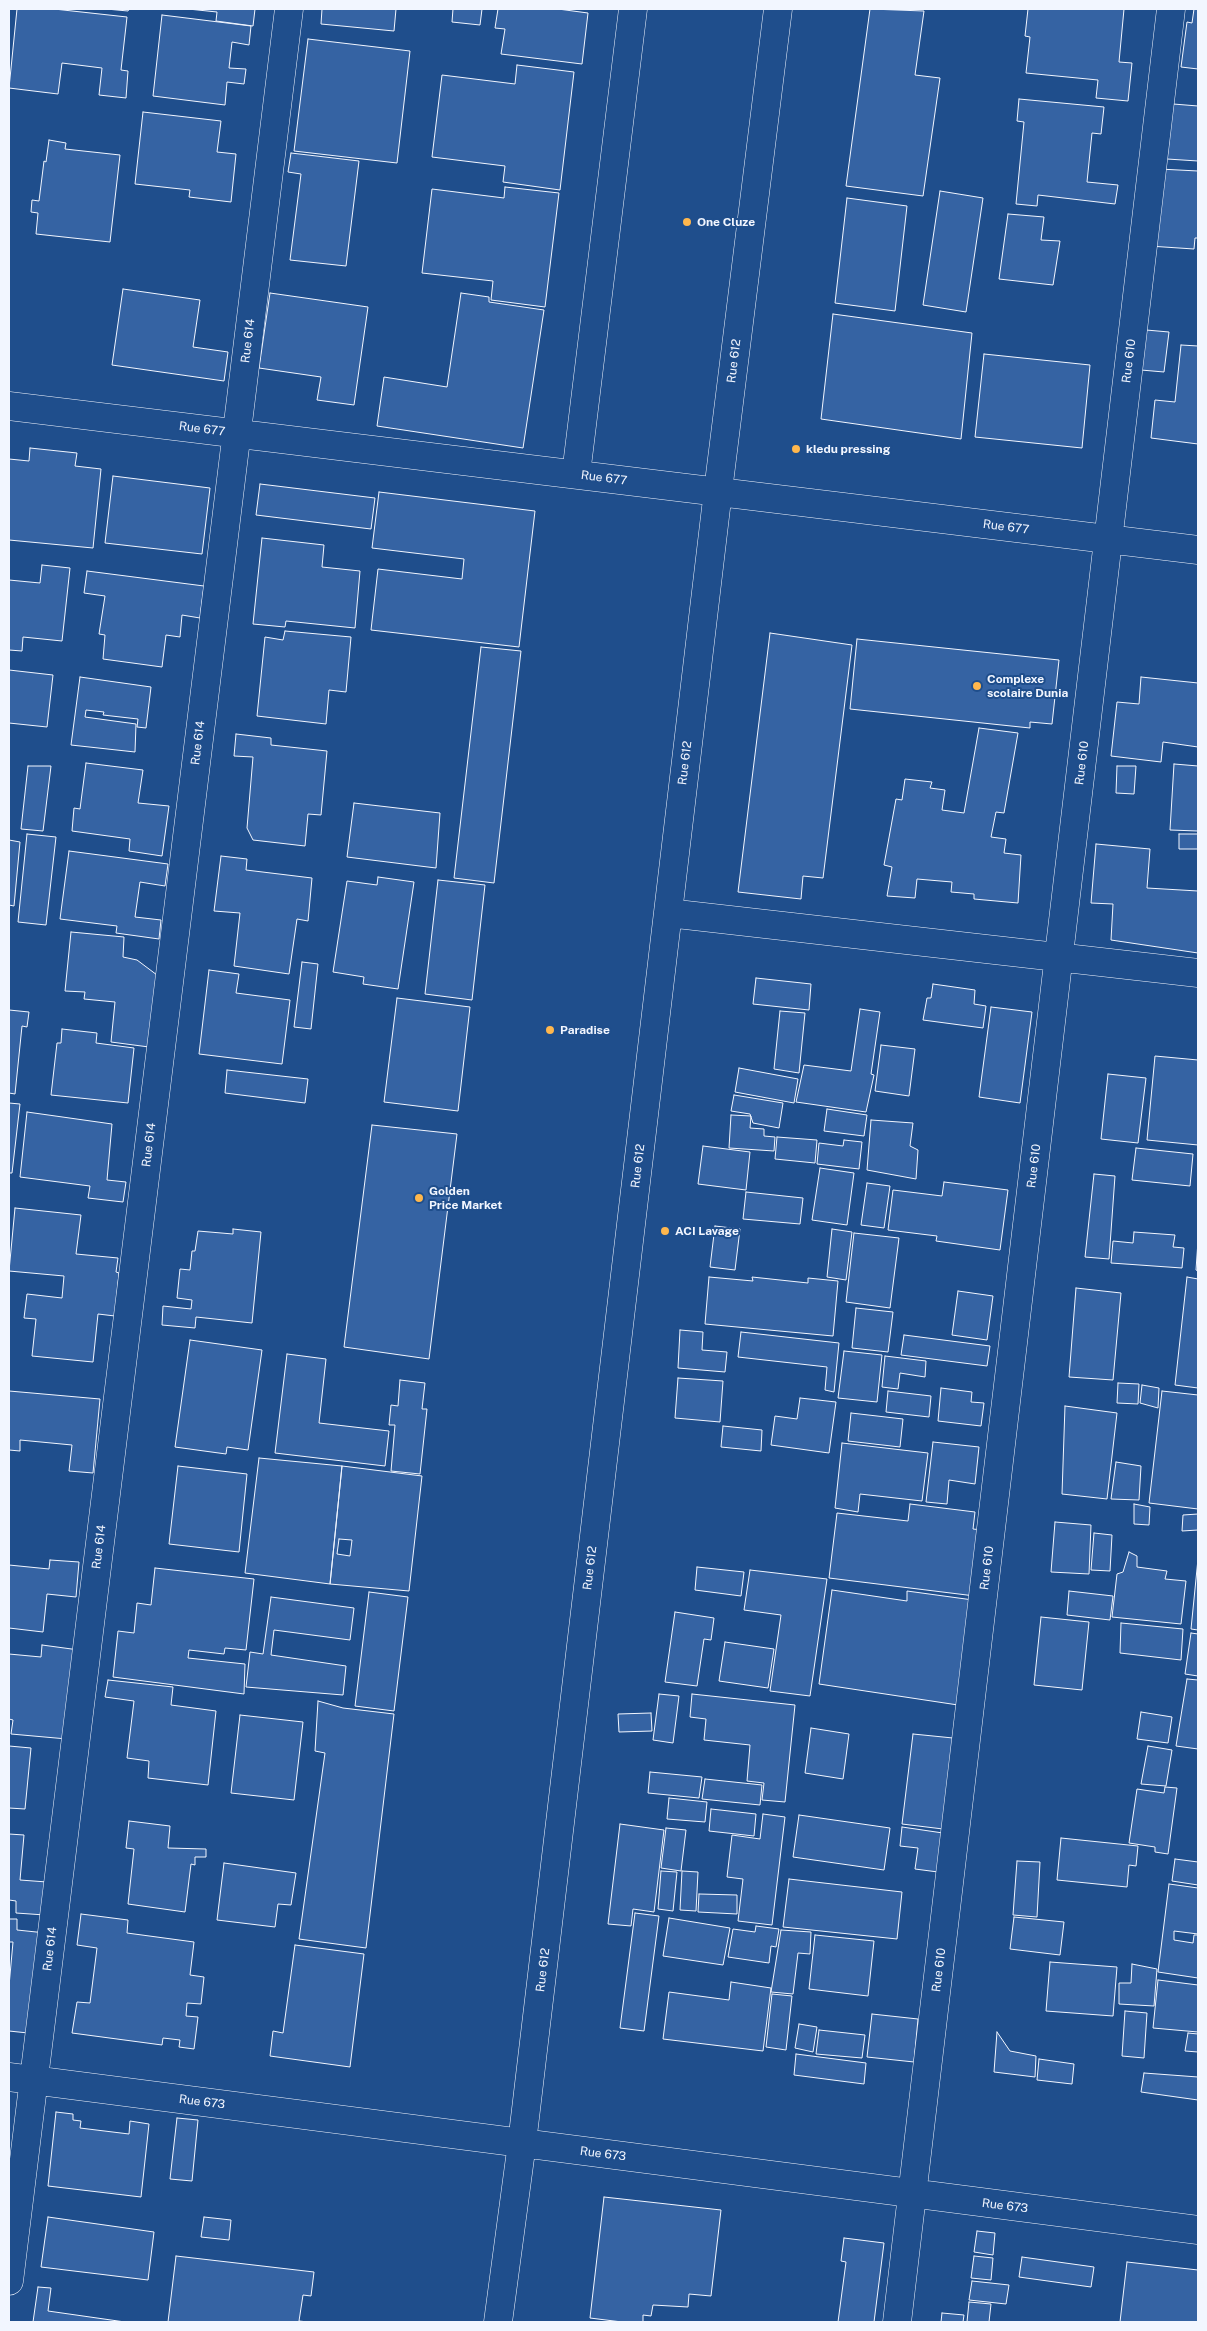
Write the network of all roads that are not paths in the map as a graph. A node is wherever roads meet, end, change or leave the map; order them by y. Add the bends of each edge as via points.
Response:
1 (289, 9) edge
2 (633, 9) edge
3 (778, 9) edge
4 (1171, 9) edge
5 (9, 406) edge
6 (236, 433) junction
7 (576, 474) junction
8 (718, 491) junction
9 (1108, 539) junction
10 (1198, 550) edge
11 (668, 913) junction
12 (1059, 957) junction
13 (1198, 973) edge
14 (21, 2079) edge
15 (522, 2143) junction
16 (913, 2194) junction
17 (1198, 2230) edge
18 (9, 2281) edge
19 (498, 2322) edge
20 (897, 2322) edge

1 - 6 street, Rue 614
2 - 7 street
3 - 8 street, Rue 612
4 - 9 street, Rue 610
5 - 6 street, Rue 677
6 - 7 street, Rue 677
6 - 14 street, Rue 614
7 - 8 street, Rue 677
8 - 9 street, Rue 677
8 - 11 street, Rue 612
9 - 10 street, Rue 677
9 - 12 street, Rue 610
11 - 12 street
11 - 15 street, Rue 612
12 - 13 street
12 - 16 street, Rue 610
14 - 15 street, Rue 673
14 - 18 street, Rue 614
15 - 16 street, Rue 673
15 - 19 street, Rue 612
16 - 17 street, Rue 673
16 - 20 street, Rue 610

